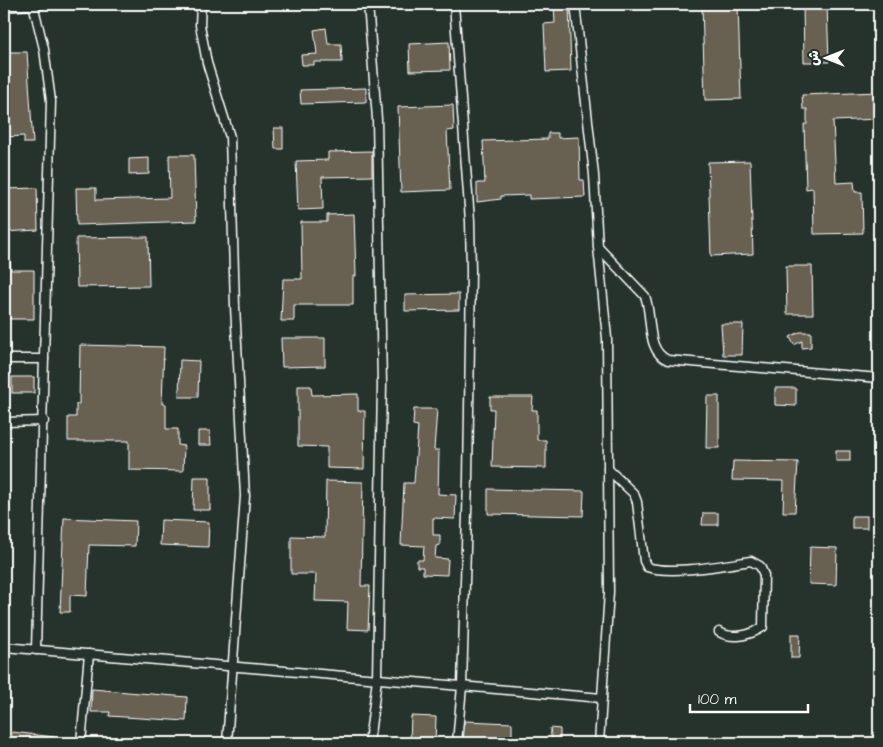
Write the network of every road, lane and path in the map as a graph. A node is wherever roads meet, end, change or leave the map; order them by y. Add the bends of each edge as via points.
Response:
1 (33, 4) edge
2 (43, 4) edge
3 (201, 4) edge
4 (368, 4) edge
5 (454, 4) edge
6 (575, 4) edge
7 (4, 8) edge
8 (598, 247) junction
9 (4, 359) edge
10 (44, 359) junction
11 (879, 378) edge
12 (44, 421) junction
13 (4, 422) edge
14 (608, 469) junction
15 (720, 632) dead end
16 (4, 647) edge
17 (36, 650) junction
18 (89, 654) junction
19 (233, 666) junction
20 (377, 679) junction
21 (462, 686) junction
22 (602, 698) junction
23 (81, 743) edge
24 (227, 743) edge
25 (369, 743) edge
26 (457, 743) edge
27 (600, 743) edge

1 - 2 street
1 - 7 street
1 - 10 street via 52,101
3 - 19 street via 200,26 207,63 230,137 245,496
4 - 20 street via 377,119 381,315
5 - 21 street via 471,271
6 - 8 street via 594,175
8 - 11 street via 645,296 654,350 659,357
8 - 14 street via 607,338
9 - 10 street
10 - 12 street
12 - 13 street
12 - 17 street
14 - 15 street via 634,494 647,567 656,570 752,561 760,566 764,575 763,626 747,634 726,636
14 - 22 street via 609,592
16 - 17 street
17 - 18 street
18 - 19 street
18 - 23 street
19 - 20 street
19 - 24 street
20 - 21 street
20 - 25 street
21 - 22 street
21 - 26 street
22 - 27 street

